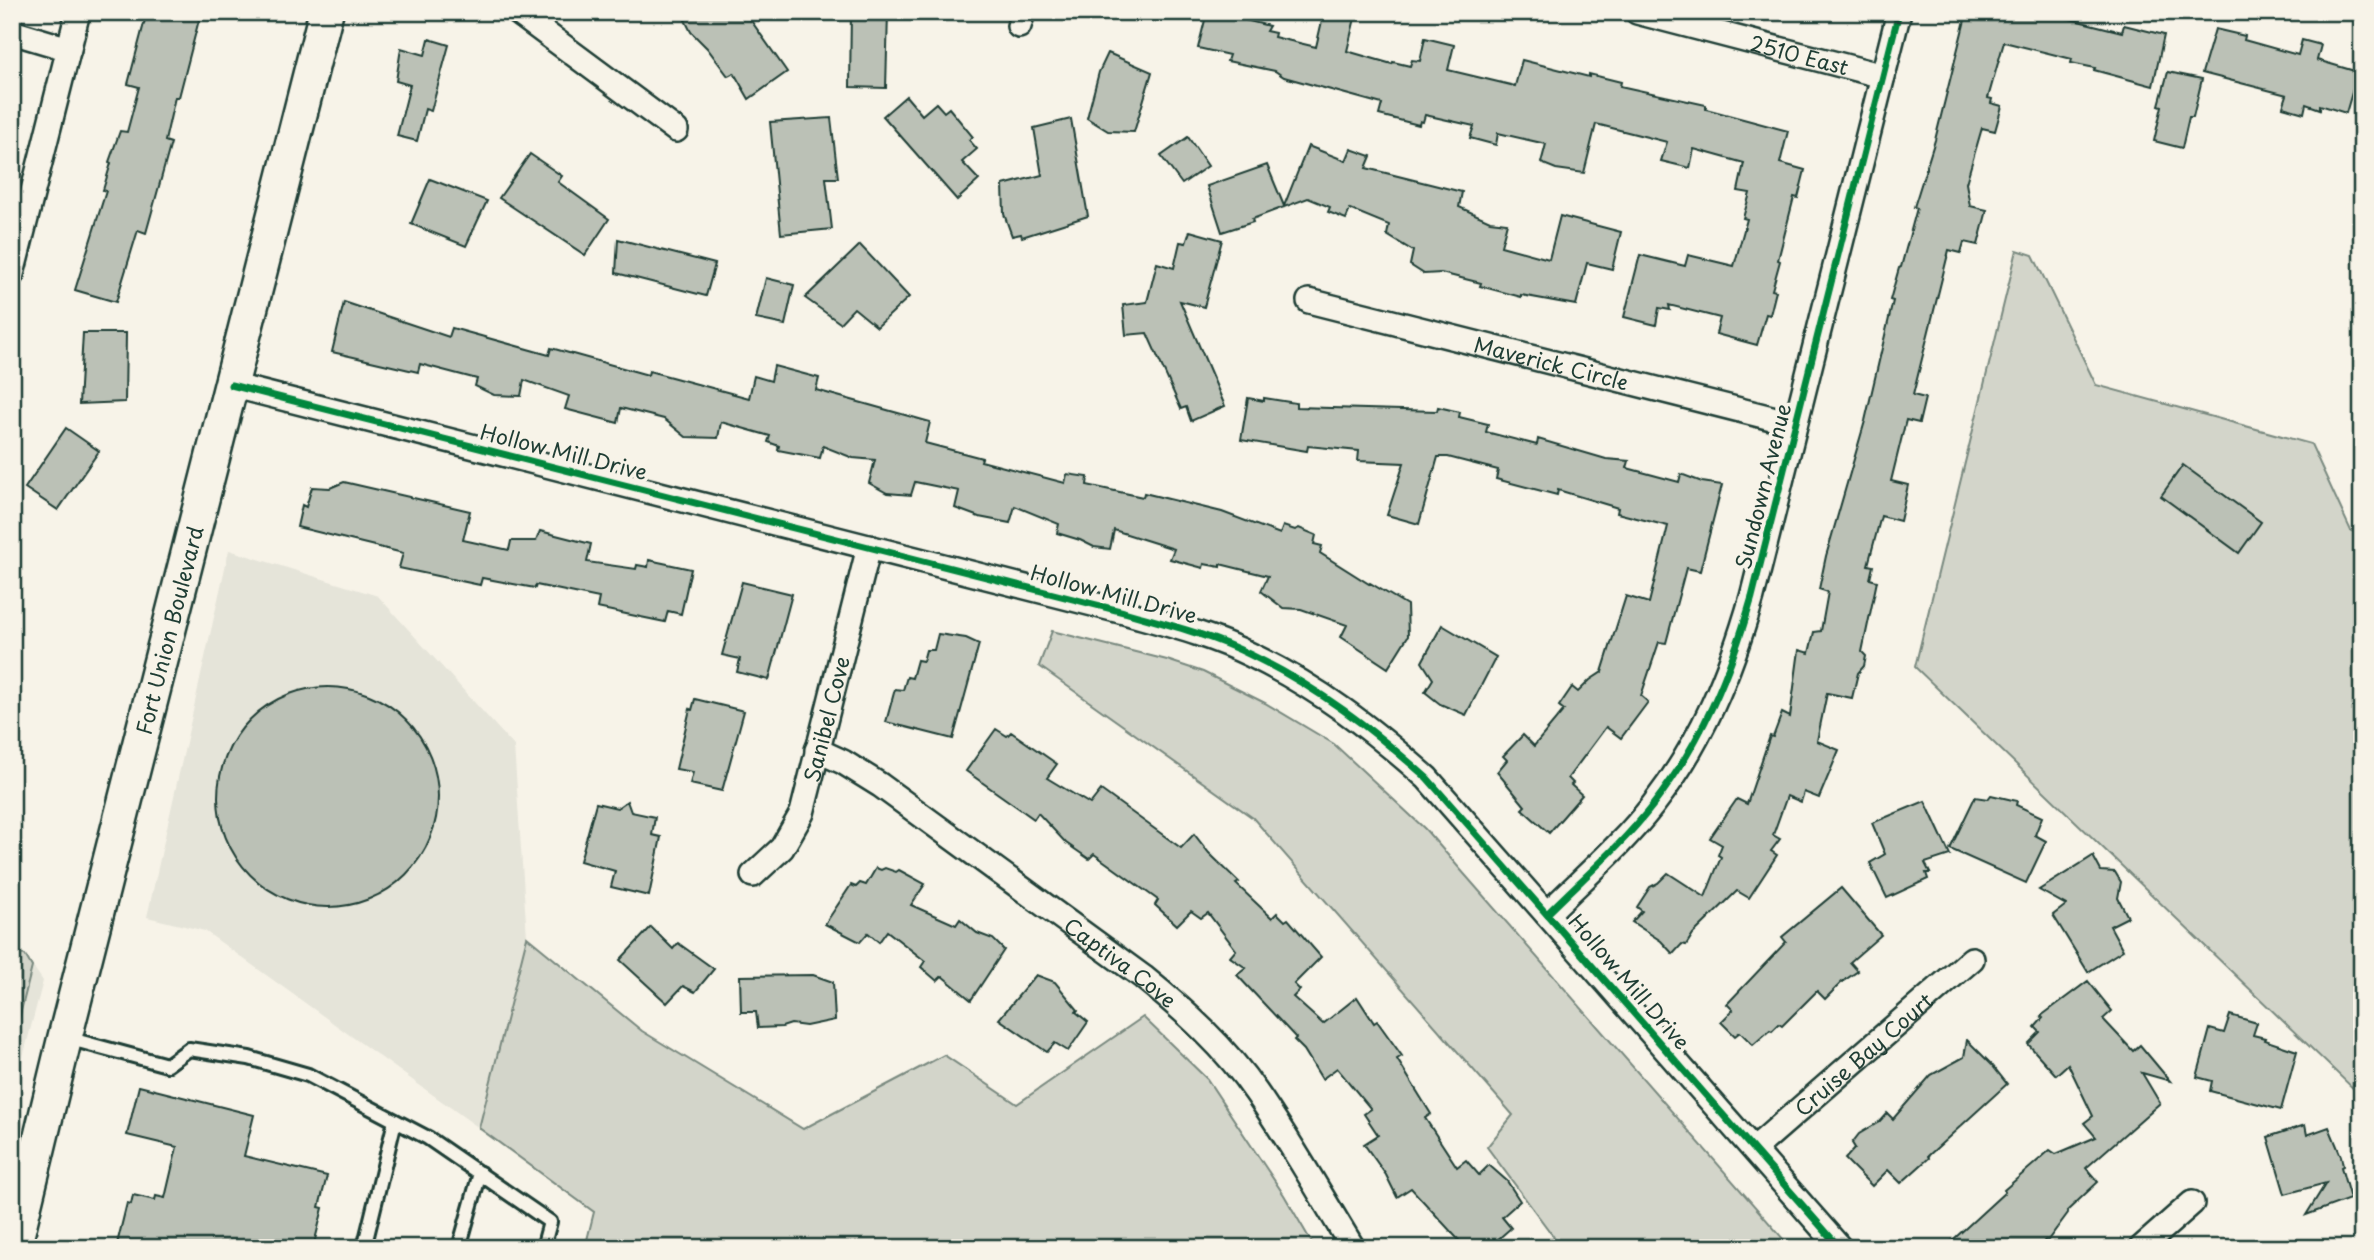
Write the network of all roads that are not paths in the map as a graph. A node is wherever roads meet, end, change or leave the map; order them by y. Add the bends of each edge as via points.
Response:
1 (78, 12) edge
2 (326, 12) edge
3 (517, 12) edge
4 (1637, 12) edge
5 (1899, 12) edge
6 (12, 32) edge
7 (69, 48) junction
8 (1883, 76) junction
9 (676, 130) dead end
10 (12, 274) edge
11 (1309, 301) dead end
12 (231, 385) junction
13 (1796, 424) junction
14 (869, 547) junction
15 (817, 750) junction
16 (753, 875) dead end
17 (1548, 914) junction
18 (1972, 959) dead end
19 (65, 1037) junction
20 (395, 1121) junction
21 (1754, 1149) junction
22 (480, 1173) junction
23 (2192, 1203) dead end
24 (14, 1248) edge
25 (364, 1248) edge
26 (459, 1248) edge
27 (544, 1248) edge
28 (1353, 1248) edge
29 (1840, 1248) edge
30 (2141, 1248) edge

1 - 7 street
2 - 12 main road, Fort Union Boulevard
3 - 9 street
4 - 8 street, 2510 East
5 - 8 street, Sundown Avenue
6 - 7 street
7 - 10 street
8 - 13 street, Sundown Avenue
11 - 13 street, Maverick Circle
12 - 14 street, Hollow Mill Drive
12 - 19 main road, Fort Union Boulevard
13 - 17 street, Sundown Avenue via 1735,655 1712,709 1653,805
14 - 15 street, Sanibel Cove
14 - 17 street, Hollow Mill Drive via 1187,630 1249,654 1298,680 1371,729 1427,778
15 - 16 street, Sanibel Cove via 802,813 782,848
15 - 28 street, Captiva Cove via 880,785 1185,1012 1256,1091
17 - 21 street, Hollow Mill Drive
18 - 21 street, Cruise Bay Court
19 - 20 lane via 167,1065 189,1049 249,1058 308,1075
19 - 24 main road, Fort Union Boulevard
20 - 22 lane
20 - 25 lane
21 - 29 street, Hollow Mill Drive
22 - 26 lane
22 - 27 lane via 550,1222
23 - 30 street

